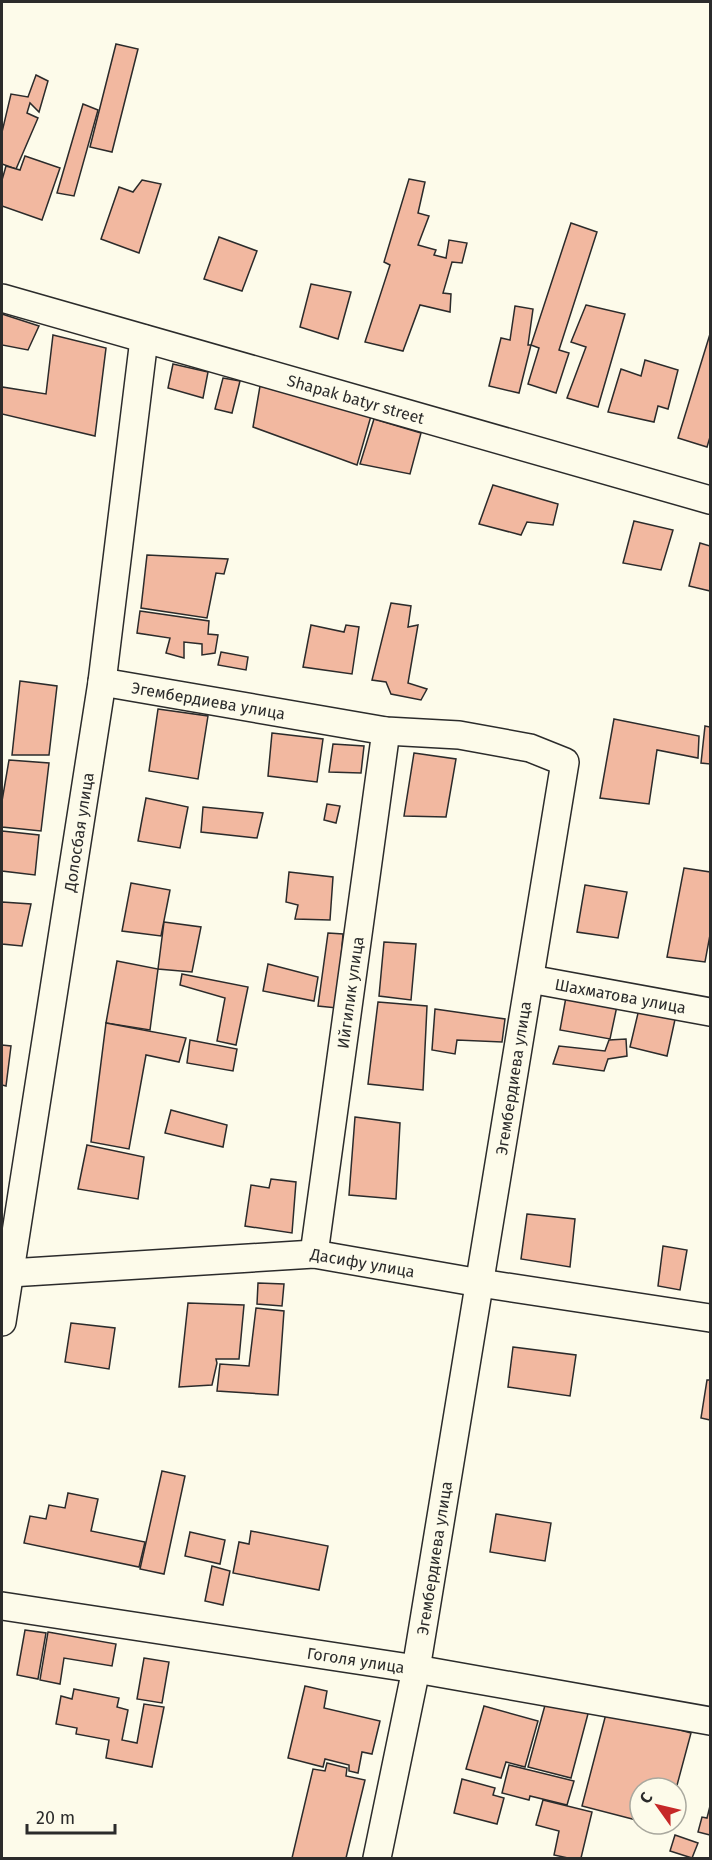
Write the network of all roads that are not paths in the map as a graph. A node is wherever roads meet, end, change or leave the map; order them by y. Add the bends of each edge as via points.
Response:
1 (2, 298) edge
2 (144, 339) junction
3 (711, 500) edge
4 (102, 682) junction
5 (386, 731) junction
6 (530, 979) junction
7 (711, 1012) edge
8 (314, 1254) junction
9 (10, 1273) junction
10 (480, 1283) junction
11 (711, 1318) edge
12 (2, 1322) edge
13 (2, 1606) edge
14 (416, 1669) junction
15 (711, 1721) edge
16 (377, 1858) edge

1 - 2 street, Shapak batyr street
2 - 3 street, Shapak batyr street
2 - 4 street, Долосбая улица
4 - 5 street, Эгембердиева улица
4 - 9 street, Долосбая улица
5 - 6 street, Эгембердиева улица via 459,735 530,748 565,762
5 - 8 street, Ийгилик улица
6 - 7 street, Шахматова улица
6 - 10 street, Эгембердиева улица
8 - 9 street, Дасифу улица
8 - 10 street, Дасифу улица
9 - 12 street, Долосбая улица
10 - 11 street, Дасифу улица
10 - 14 street, Эгембердиева улица
13 - 14 street, Гоголя улица
14 - 15 street, Гоголя улица
14 - 16 street, Эгембердиева улица

